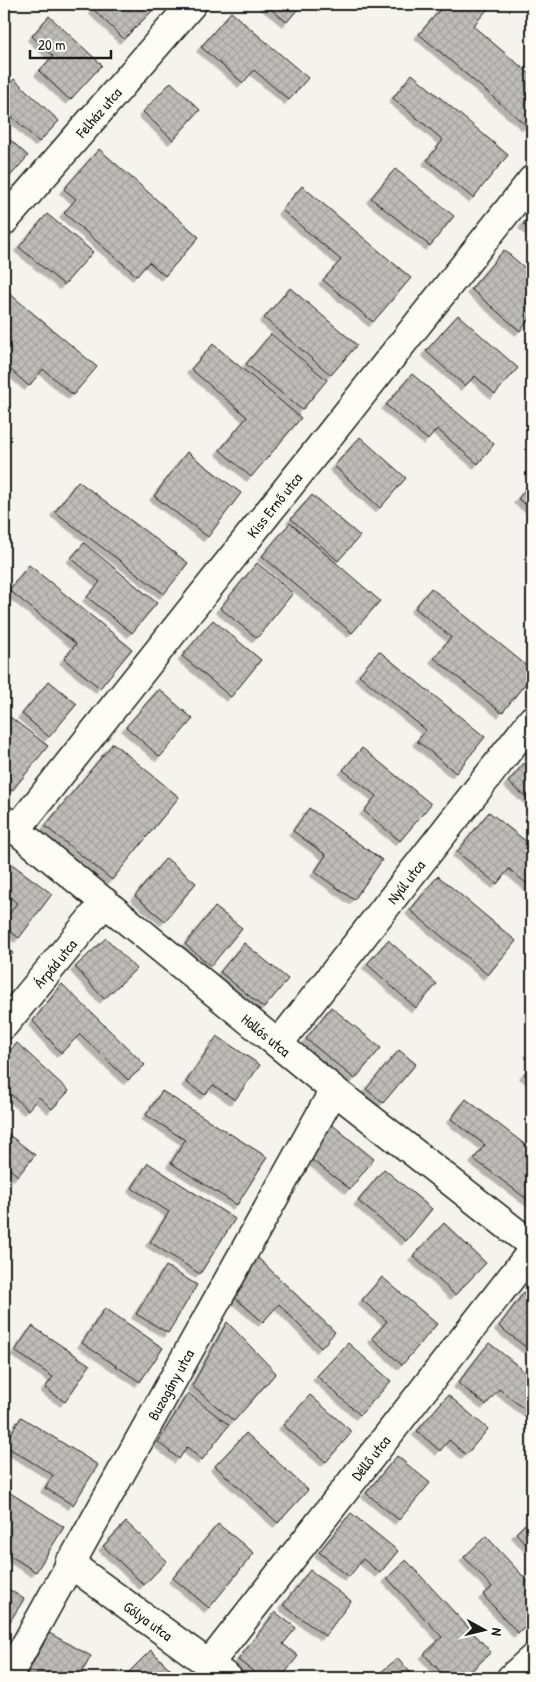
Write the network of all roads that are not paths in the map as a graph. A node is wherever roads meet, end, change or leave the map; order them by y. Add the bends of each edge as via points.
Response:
1 (192, 4) edge
2 (532, 180) edge
3 (4, 221) edge
4 (532, 720) edge
5 (10, 825) edge
6 (105, 902) junction
7 (4, 1025) edge
8 (279, 1043) junction
9 (334, 1090) junction
10 (532, 1245) edge
11 (532, 1251) edge
12 (69, 1563) junction
13 (532, 1659) edge
14 (219, 1671) edge
15 (6, 1678) edge
16 (511, 1678) edge

1 - 3 street, Felház utca
2 - 5 street, Kiss Ernő utca
4 - 8 street, Nyúl utca
5 - 6 street, Hollós utca
6 - 7 street, Árpád utca
6 - 8 street, Hollós utca
8 - 9 street, Hollós utca
9 - 10 street, Hollós utca
9 - 12 street, Buzogány utca
11 - 14 street, Déllő utca
12 - 14 street, Gólya utca
12 - 15 street, Buzogány utca
13 - 16 street

